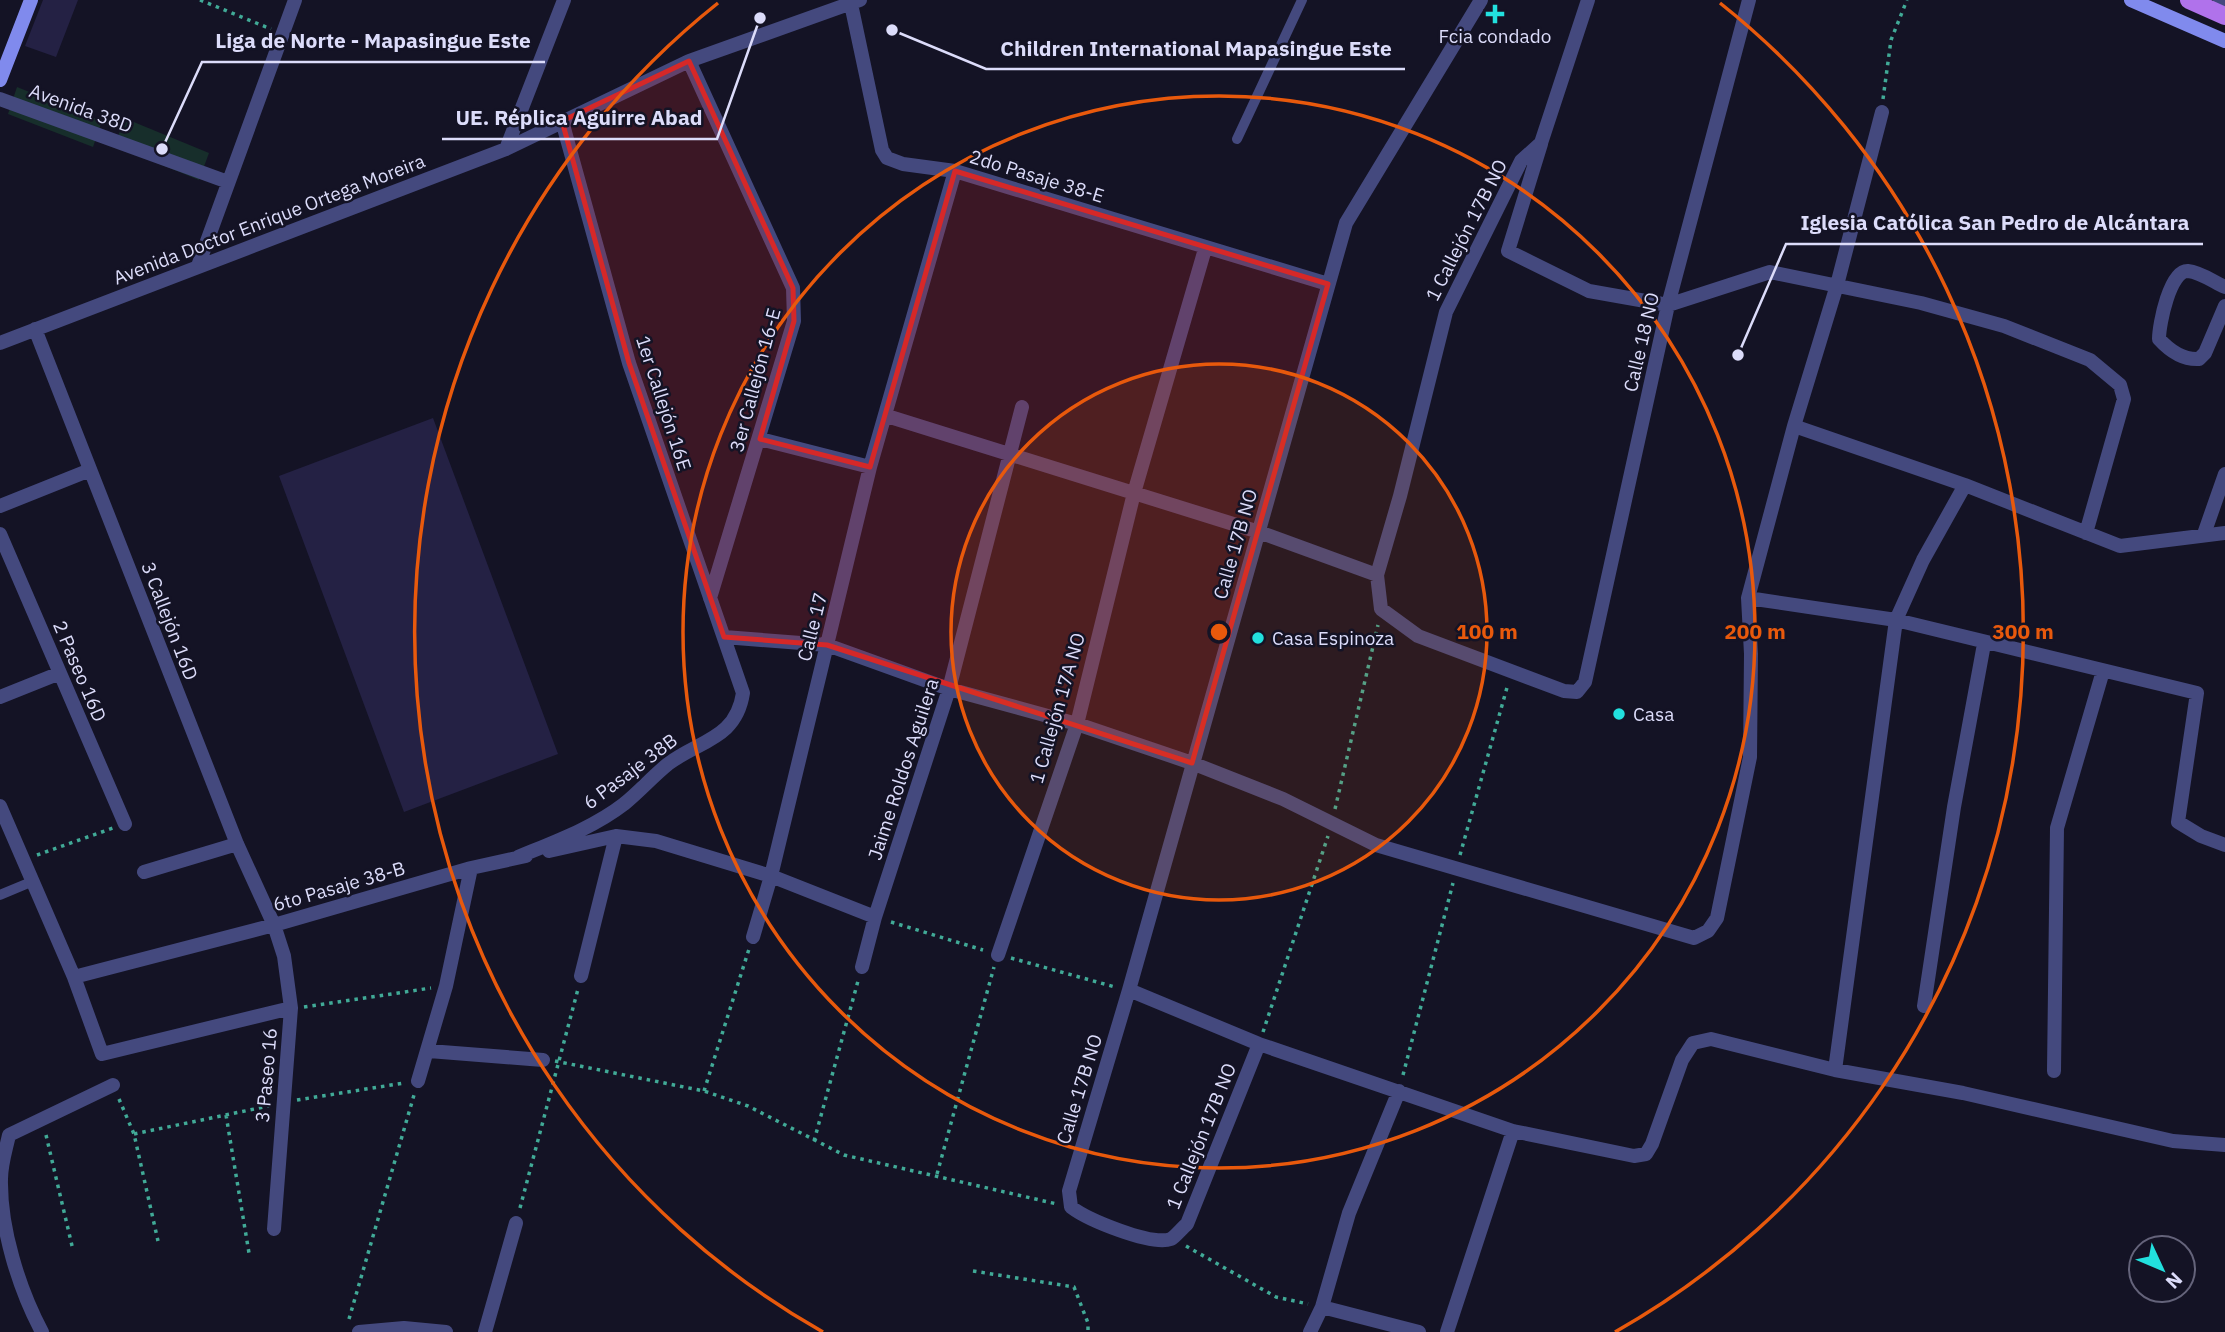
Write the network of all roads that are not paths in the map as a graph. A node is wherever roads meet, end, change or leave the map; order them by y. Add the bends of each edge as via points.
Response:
1 (31, 0) edge
2 (295, 0) edge
3 (564, 0) edge
4 (1302, 0) edge
5 (1481, 0) edge
6 (1588, 0) edge
7 (1749, 0) edge
8 (2131, 0) edge
9 (2189, 0) edge
10 (2218, 0) edge
11 (856, 2) edge
12 (2225, 3) edge
13 (2225, 16) edge
14 (2225, 41) edge
15 (689, 61) junction
16 (0, 80) edge
17 (0, 99) edge
18 (1882, 112) road end
19 (562, 121) junction
20 (1237, 139) dead end
21 (1541, 144) junction
22 (506, 149) junction
23 (955, 171) junction
24 (228, 183) junction
25 (1205, 249) junction
26 (198, 266) junction
27 (1328, 284) junction
28 (1837, 285) junction
29 (2225, 287) edge
30 (1668, 305) junction
31 (2225, 306) edge
32 (35, 329) junction
33 (0, 343) edge
34 (1022, 407) dead end
35 (887, 416) junction
36 (1794, 426) junction
37 (760, 439) junction
38 (1012, 454) junction
39 (870, 467) junction
40 (90, 470) junction
41 (2225, 474) edge
42 (1965, 485) junction
43 (1134, 494) junction
44 (0, 506) edge
45 (1259, 533) junction
46 (2086, 533) junction
47 (2225, 533) edge
48 (0, 534) edge
49 (2204, 534) junction
50 (1377, 575) junction
51 (710, 598) junction
52 (1748, 598) junction
53 (1381, 609) joint
54 (1896, 620) junction
55 (724, 637) junction
56 (1984, 643) junction
57 (827, 645) junction
58 (2103, 671) junction
59 (60, 673) junction
60 (949, 689) junction
61 (743, 694) joint
62 (0, 696) edge
63 (1077, 724) junction
64 (1192, 763) junction
65 (0, 806) edge
66 (125, 824) road end
67 (616, 836) junction
68 (237, 844) junction
69 (2225, 845) edge
70 (518, 857) junction
71 (471, 868) junction
72 (144, 872) dead end
73 (771, 876) junction
74 (32, 882) junction
75 (0, 895) edge
76 (875, 917) junction
77 (274, 925) junction
78 (753, 937) road end
79 (998, 955) road end
80 (862, 967) road end
81 (581, 976) road end
82 (74, 977) junction
83 (1129, 990) junction
84 (1924, 1006) dead end
85 (291, 1009) junction
86 (1259, 1044) junction
87 (429, 1051) junction
88 (543, 1060) road end
89 (1835, 1070) junction
90 (2054, 1070) dead end
91 (418, 1081) road end
92 (113, 1085) dead end
93 (1399, 1091) junction
94 (1513, 1131) junction
95 (2225, 1146) edge
96 (516, 1223) road end
97 (274, 1229) dead end
98 (1172, 1238) joint
99 (1322, 1307) junction
100 (42, 1332) edge
101 (359, 1332) edge
102 (446, 1332) edge
103 (485, 1332) edge
104 (1310, 1332) edge
105 (1419, 1332) edge
106 (1447, 1332) edge

1 - 16 main road
2 - 24 street
3 - 22 street
4 - 20 lane
5 - 27 street, Calle 17B NO via 1346,223
6 - 21 street, 1 Callejón 17B NO
7 - 30 street, Calle 18 NO
8 - 14 main road
9 - 13 main road
10 - 12 lane
11 - 15 street, Avenida Doctor Enrique Ortega Moreira
11 - 23 street, 2do Pasaje 38-E via 882,150 887,158 903,164
15 - 19 street, Avenida Doctor Enrique Ortega Moreira
15 - 37 street, 3er Callejón 16-E via 793,288 794,321
17 - 24 street, Avenida 38D
18 - 28 street
19 - 22 street, Avenida Doctor Enrique Ortega Moreira
19 - 51 street, 1er Callejón 16E via 629,363
21 - 30 street via 1508,251 1590,291
21 - 50 street, 1 Callejón 17B NO via 1521,161 1446,312
22 - 26 street, Avenida Doctor Enrique Ortega Moreira
23 - 25 street, 2do Pasaje 38-E
23 - 35 street, Calle 17
24 - 26 street
25 - 27 street, 2do Pasaje 38-E
25 - 43 street, 1 Callejón 17A NO
26 - 32 street, Avenida Doctor Enrique Ortega Moreira
27 - 45 street, Calle 17B NO
28 - 30 street via 1770,272
28 - 36 street
28 - 46 street via 2004,326 2090,360 2120,385 2124,399
29 - 31 street via 2190,271 2180,272 2173,280 2159,339 2190,360 2199,359
30 - 53 street, Calle 18 NO via 1585,682 1577,692 1418,636
32 - 33 street, Avenida Doctor Enrique Ortega Moreira
32 - 40 street, 3 Callejón 16D
34 - 38 street, Jaime Roldos Aguilera
35 - 38 street
35 - 39 street, Calle 17
36 - 42 street
36 - 52 street
37 - 39 street
37 - 51 street, 3er Callejón 16-E
38 - 43 street
38 - 60 street, Jaime Roldos Aguilera
39 - 57 street, Calle 17
40 - 44 street
40 - 68 street, 3 Callejón 16D
41 - 49 street
42 - 46 street
42 - 54 street
43 - 45 street
43 - 63 street, 1 Callejón 17A NO
45 - 50 street
45 - 64 street, Calle 17B NO
46 - 49 street via 2120,546
47 - 49 street
48 - 59 street, 2 Paseo 16D
50 - 53 street, 1 Callejón 17B NO
51 - 55 street, 1er Callejón 16E
52 - 54 street
52 - 64 street via 1750,757 1717,918 1708,931 1694,937 1377,845 1283,799
54 - 56 street
54 - 89 street
55 - 57 street
55 - 61 street, 1er Callejón 16E
56 - 58 street
56 - 84 street
57 - 60 street
57 - 73 street, Calle 17
58 - 69 street via 2197,692 2178,822
58 - 90 street via 2057,828
59 - 62 street
59 - 66 street, 2 Paseo 16D
60 - 63 street
60 - 76 street, Jaime Roldos Aguilera
61 - 70 street, 6 Pasaje 38B via 733,723 667,765 604,818
63 - 64 street
63 - 79 street, 1 Callejón 17A NO
64 - 83 street, Calle 17B NO
65 - 74 street
67 - 70 street, 6to Pasaje 38-B
67 - 73 street, 6to Pasaje 38-B via 656,841
67 - 81 street
68 - 72 street
68 - 77 street, 3 Callejón 16D
70 - 71 street, 6to Pasaje 38-B
71 - 77 street, 6to Pasaje 38-B
71 - 87 street
73 - 76 street, 6to Pasaje 38-B
73 - 78 street, Calle 17
74 - 75 lane
74 - 82 street
76 - 80 street, Jaime Roldos Aguilera
77 - 82 street, 6to Pasaje 38-B
77 - 85 street, 3 Paseo 16 via 284,956
82 - 85 street via 102,1054
83 - 86 street
83 - 98 street, Calle 17B NO via 1069,1191 1071,1208 1154,1241
85 - 97 street, 3 Paseo 16
86 - 93 street
86 - 98 street, 1 Callejón 17B NO via 1187,1224
87 - 88 street
87 - 91 street
89 - 94 street via 1711,1039 1693,1043 1682,1060 1646,1154 1634,1156
89 - 95 street via 1963,1093 2173,1141
92 - 100 street via 9,1135 1,1179 9,1250
93 - 94 street
93 - 99 street via 1349,1213
94 - 106 street
96 - 103 street
99 - 104 street
99 - 105 street
101 - 102 street via 404,1328

